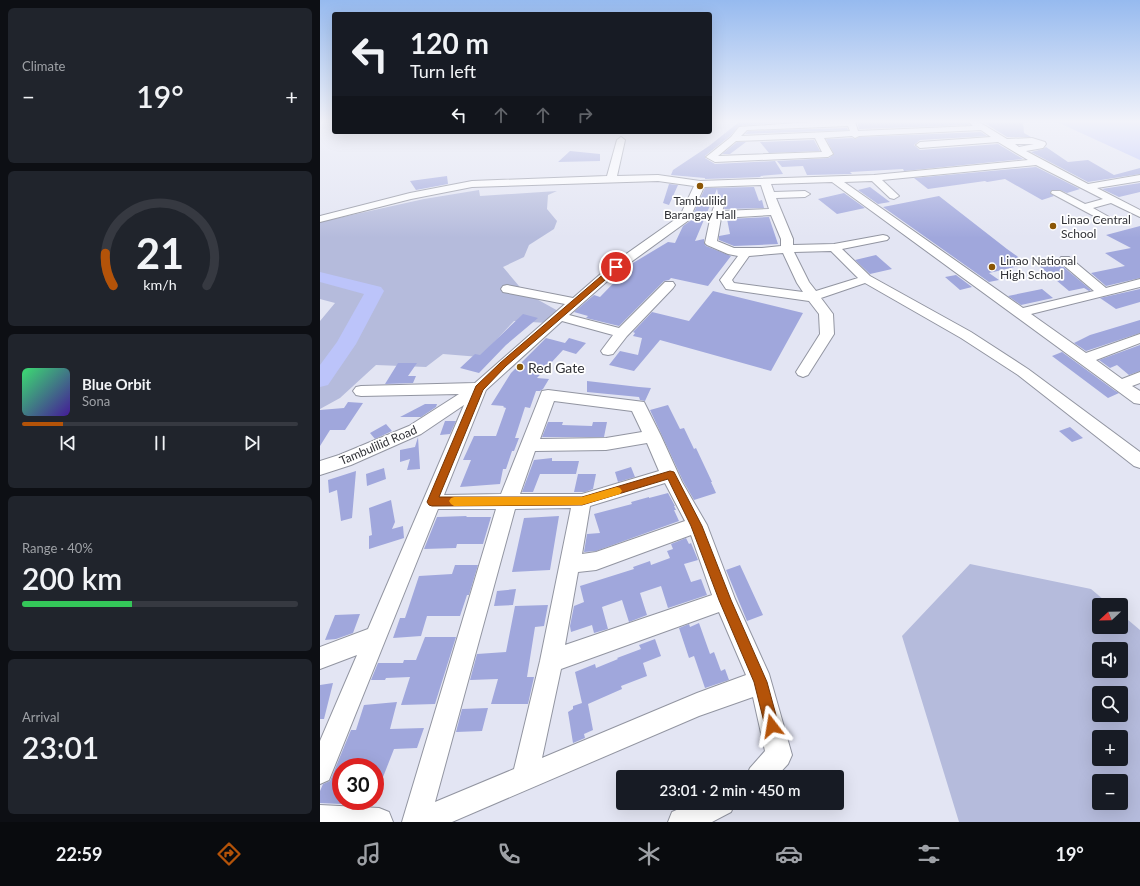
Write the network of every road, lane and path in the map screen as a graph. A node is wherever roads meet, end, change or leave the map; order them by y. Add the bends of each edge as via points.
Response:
1 (616, 160) edge
2 (1034, 160) edge
3 (1037, 162) junction
4 (874, 178) junction
5 (1140, 178) edge
6 (611, 179) junction
7 (834, 179) junction
8 (765, 182) junction
9 (700, 184) junction
10 (1086, 187) junction
11 (1056, 193) dead end
12 (805, 194) dead end
13 (769, 195) junction
14 (894, 196) dead end
15 (1112, 200) junction
16 (720, 203) dead end
17 (1084, 208) junction
18 (775, 212) junction
19 (1140, 214) edge
20 (716, 215) junction
21 (320, 219) edge
22 (1105, 219) dead end
23 (883, 238) dead end
24 (834, 247) junction
25 (787, 249) junction
26 (746, 252) junction
27 (1065, 260) dead end
28 (866, 279) junction
29 (1140, 283) edge
30 (670, 285) dead end
31 (507, 289) dead end
32 (1104, 292) junction
33 (812, 297) junction
34 (576, 302) junction
35 (1020, 313) junction
36 (558, 316) junction
37 (622, 334) junction
38 (1140, 338) edge
39 (608, 351) dead end
40 (1084, 359) junction
41 (803, 372) dead end
42 (1140, 377) edge
43 (1120, 385) junction
44 (479, 388) junction
45 (361, 391) dead end
46 (1140, 399) edge
47 (653, 436) junction
48 (529, 445) junction
49 (1140, 462) edge
50 (320, 468) edge
51 (670, 475) junction
52 (508, 501) junction
53 (582, 501) junction
54 (432, 502) junction
55 (696, 526) junction
56 (569, 565) junction
57 (725, 600) junction
58 (376, 637) junction
59 (320, 658) edge
60 (551, 661) junction
61 (761, 682) junction
62 (765, 770) edge
63 (320, 771) edge
64 (525, 777) junction
65 (707, 810) edge
66 (320, 819) edge
67 (379, 822) edge
68 (416, 822) edge
69 (420, 822) edge
70 (682, 822) edge

1 - 6 street
2 - 3 street
3 - 4 street
3 - 10 street
4 - 7 street
4 - 14 street
5 - 10 street
6 - 9 street via 658,178
6 - 21 street via 472,184 410,196
7 - 8 street
7 - 35 street
8 - 9 street
8 - 13 street
9 - 34 street, Tambulilid Road via 685,218 616,267
10 - 15 street
11 - 17 street
12 - 13 street
13 - 18 street
15 - 17 street
15 - 19 street
16 - 20 street
17 - 22 street
18 - 20 street
18 - 25 street via 787,239
20 - 26 street via 711,243 732,252
23 - 24 street
24 - 25 street
24 - 28 street
25 - 26 street
25 - 33 street
26 - 33 street via 726,280 730,286
27 - 32 street
28 - 33 street
28 - 49 street via 960,331 1017,368
29 - 32 street
30 - 37 street
31 - 34 street
32 - 35 street
33 - 41 street via 826,314 827,334
34 - 36 street, Tambulilid Road
35 - 40 street
36 - 37 street
36 - 44 street, Tambulilid Road
37 - 39 street
38 - 40 street
40 - 43 street
42 - 43 street
43 - 46 street
44 - 45 street
44 - 50 street, Tambulilid Road via 415,430
44 - 54 street
47 - 48 street via 606,444
47 - 48 street via 638,406 548,395
47 - 51 street
48 - 52 street
51 - 53 street
51 - 55 street
52 - 53 street
52 - 54 street
52 - 68 street
53 - 56 street
54 - 58 street
55 - 56 street via 596,561
55 - 57 street
56 - 60 street
57 - 60 street
57 - 61 street
58 - 59 street
58 - 63 street
60 - 64 street
61 - 62 street via 779,755
61 - 64 street via 697,705
64 - 69 street
65 - 70 street
66 - 67 street

